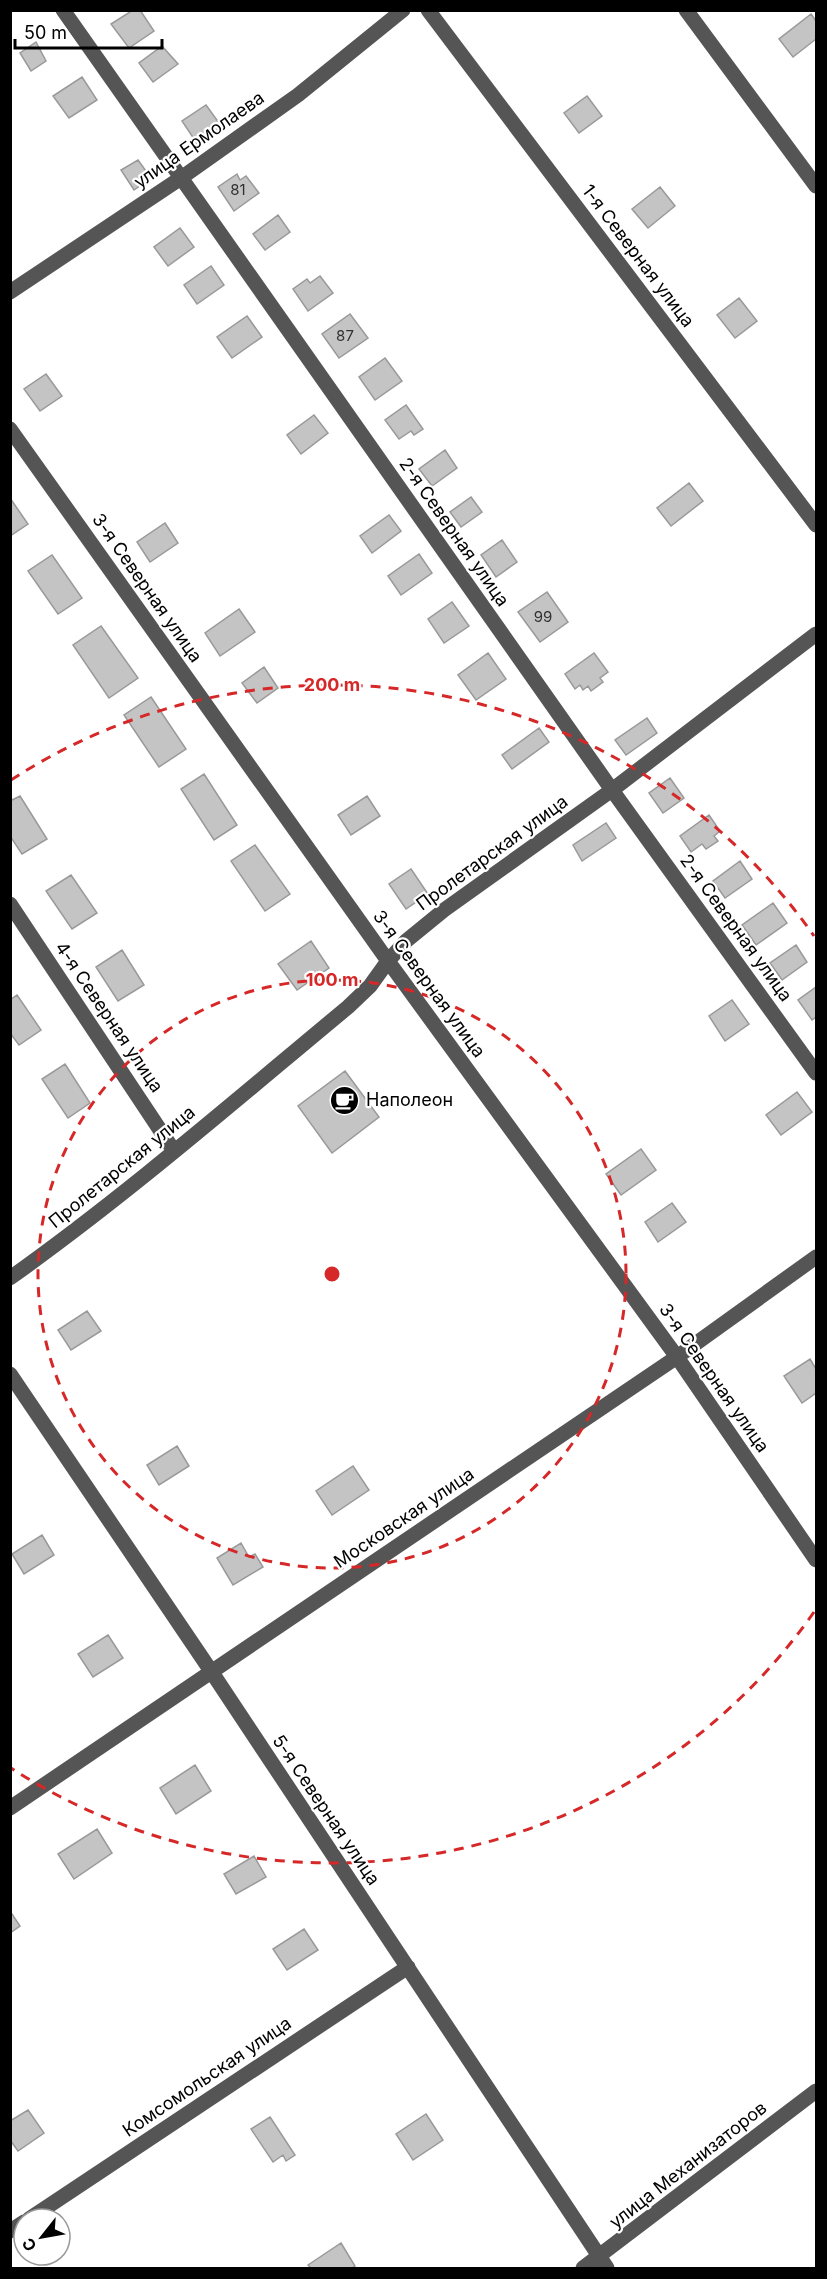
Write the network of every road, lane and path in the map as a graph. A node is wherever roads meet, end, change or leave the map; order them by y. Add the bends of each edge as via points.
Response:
1 (63, 10) edge
2 (403, 10) edge
3 (428, 10) edge
4 (686, 10) edge
5 (181, 178) junction
6 (816, 186) edge
7 (10, 292) edge
8 (10, 429) edge
9 (816, 525) edge
10 (816, 634) edge
11 (612, 790) junction
12 (10, 904) edge
13 (388, 961) junction
14 (816, 1073) edge
15 (174, 1151) junction
16 (816, 1257) edge
17 (10, 1278) edge
18 (677, 1357) junction
19 (10, 1374) edge
20 (816, 1560) edge
21 (211, 1671) junction
22 (10, 1808) edge
23 (408, 1967) junction
24 (816, 2091) edge
25 (47, 2207) edge
26 (604, 2263) edge
27 (583, 2268) edge

1 - 5 street, 2-я Северная улица
2 - 5 street, улица Ермолаева via 298,95
3 - 9 street, 1-я Северная улица
4 - 6 street
5 - 7 street, улица Ермолаева
5 - 11 street, 2-я Северная улица
8 - 13 street, 3-я Северная улица
10 - 11 street, Пролетарская улица
11 - 13 street, Пролетарская улица via 444,910
11 - 14 street, 2-я Северная улица
12 - 15 street, 4-я Северная улица
13 - 15 street, Пролетарская улица via 348,1008
13 - 18 street, 3-я Северная улица
15 - 17 street, Пролетарская улица
16 - 18 street, Московская улица
18 - 20 street, 3-я Северная улица
18 - 21 street, Московская улица
19 - 21 street, 5-я Северная улица
21 - 22 street, Московская улица
21 - 23 street, 5-я Северная улица
23 - 25 street, Комсомольская улица
23 - 26 street, 5-я Северная улица
24 - 26 street, улица Механизаторов
26 - 27 street, улица Механизаторов

